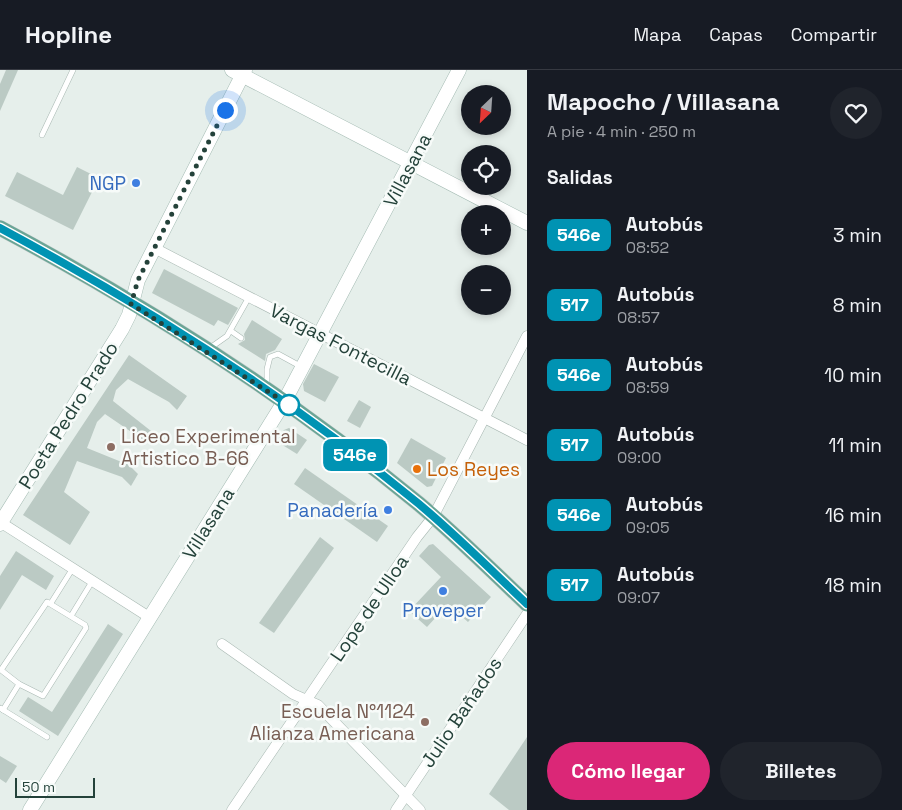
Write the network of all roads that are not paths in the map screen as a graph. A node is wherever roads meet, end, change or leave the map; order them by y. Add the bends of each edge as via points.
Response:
1 (73, 70) edge
2 (460, 70) edge
3 (240, 72) edge
4 (42, 135) dead end
5 (411, 163) junction
6 (527, 223) edge
7 (0, 228) edge
8 (154, 248) junction
9 (249, 296) junction
10 (131, 304) junction
11 (231, 331) junction
12 (322, 334) junction
13 (527, 336) edge
14 (241, 338) dead end
15 (205, 350) junction
16 (303, 368) junction
17 (267, 390) junction
18 (284, 402) junction
19 (484, 418) junction
20 (527, 440) edge
21 (433, 517) junction
22 (0, 522) edge
23 (73, 568) junction
24 (93, 580) junction
25 (51, 603) junction
26 (527, 604) edge
27 (527, 614) edge
28 (71, 616) junction
29 (149, 616) junction
30 (222, 644) dead end
31 (19, 684) junction
32 (307, 700) junction
33 (1, 709) edge
34 (47, 737) dead end
35 (406, 795) junction
36 (30, 810) edge
37 (232, 810) edge
38 (396, 810) edge
39 (420, 810) edge

1 - 4 lane
2 - 5 street, Villasana
3 - 5 street
3 - 8 street, Poeta Pedro Prado
5 - 6 street
5 - 12 street, Villasana
7 - 10 main road
8 - 9 street, Vargas Fontecilla
8 - 10 street, Poeta Pedro Prado via 136,284
9 - 11 lane
9 - 12 street, Vargas Fontecilla
10 - 15 main road
10 - 22 street, Poeta Pedro Prado via 122,329
11 - 14 lane
11 - 15 lane via 222,342
12 - 16 street, Villasana
12 - 19 street, Vargas Fontecilla
13 - 19 street, Lope de Ulloa
15 - 17 main road
16 - 17 lane via 278,354 270,358
16 - 18 street, Villasana
17 - 18 main road
18 - 21 main road
18 - 29 street, Villasana
19 - 20 street, Vargas Fontecilla
19 - 21 street, Lope de Ulloa
21 - 26 main road
21 - 32 street, Lope de Ulloa
22 - 23 street
23 - 24 street
23 - 25 lane
24 - 28 lane
24 - 29 street
25 - 28 lane
25 - 31 lane via 44,604 1,670
27 - 35 street, Julio Bañados
28 - 31 lane via 86,628 46,694 39,695
29 - 36 street, Villasana
30 - 32 street via 292,694
31 - 33 lane
32 - 35 street via 321,708
32 - 37 street, Lope de Ulloa
33 - 34 lane
35 - 38 street, Julio Bañados
35 - 39 street

